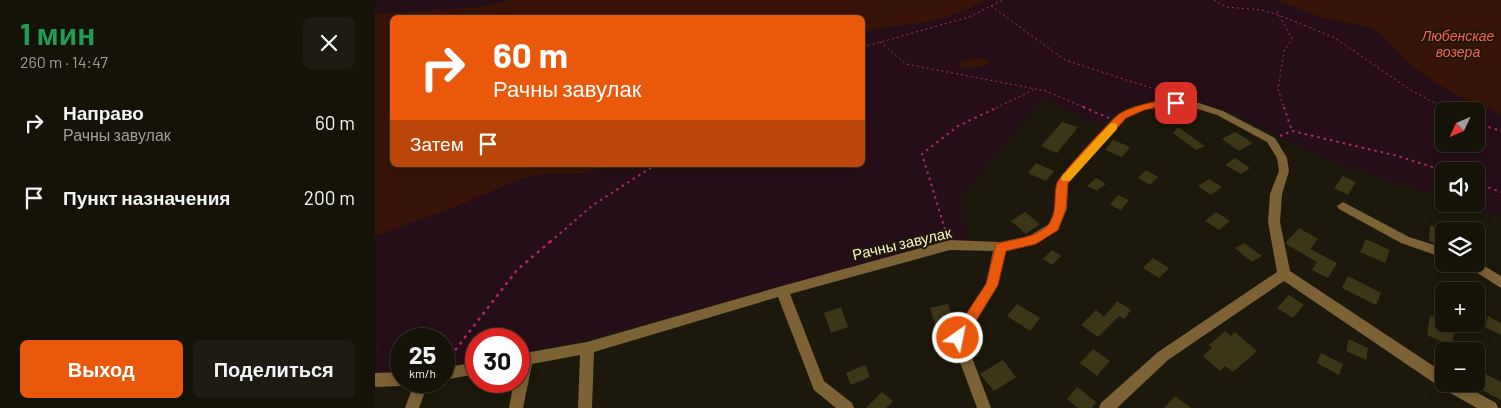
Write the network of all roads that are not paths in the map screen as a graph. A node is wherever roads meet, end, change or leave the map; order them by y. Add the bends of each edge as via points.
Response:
1 (1343, 206) dead end
2 (1000, 248) junction
3 (1435, 250) edge
4 (1484, 272) edge
5 (1284, 274) junction
6 (1501, 283) edge
7 (782, 292) junction
8 (587, 348) junction
9 (530, 359) edge
10 (1435, 376) edge
11 (390, 379) edge
12 (375, 380) edge
13 (1462, 392) edge
14 (418, 393) edge
15 (518, 393) edge
16 (412, 408) edge
17 (516, 408) edge
18 (585, 408) edge
19 (847, 408) edge
20 (984, 408) edge
21 (1106, 408) edge
22 (1491, 408) edge

1 - 3 street via 1405,240
2 - 5 street, Рачны завулак via 1032,240 1053,227 1061,209 1063,182 1123,116 1163,103 1199,106 1220,113 1271,140 1282,158 1284,171 1276,194 1274,222
2 - 7 street, Рачны завулак via 950,246
2 - 20 street via 992,285 958,338
4 - 6 street
5 - 10 street
5 - 21 street via 1163,356
7 - 8 street, Рачны завулак
7 - 19 street via 819,386
8 - 9 street, Рачны завулак
8 - 18 street
11 - 12 street
13 - 22 street
14 - 16 street
15 - 17 street

